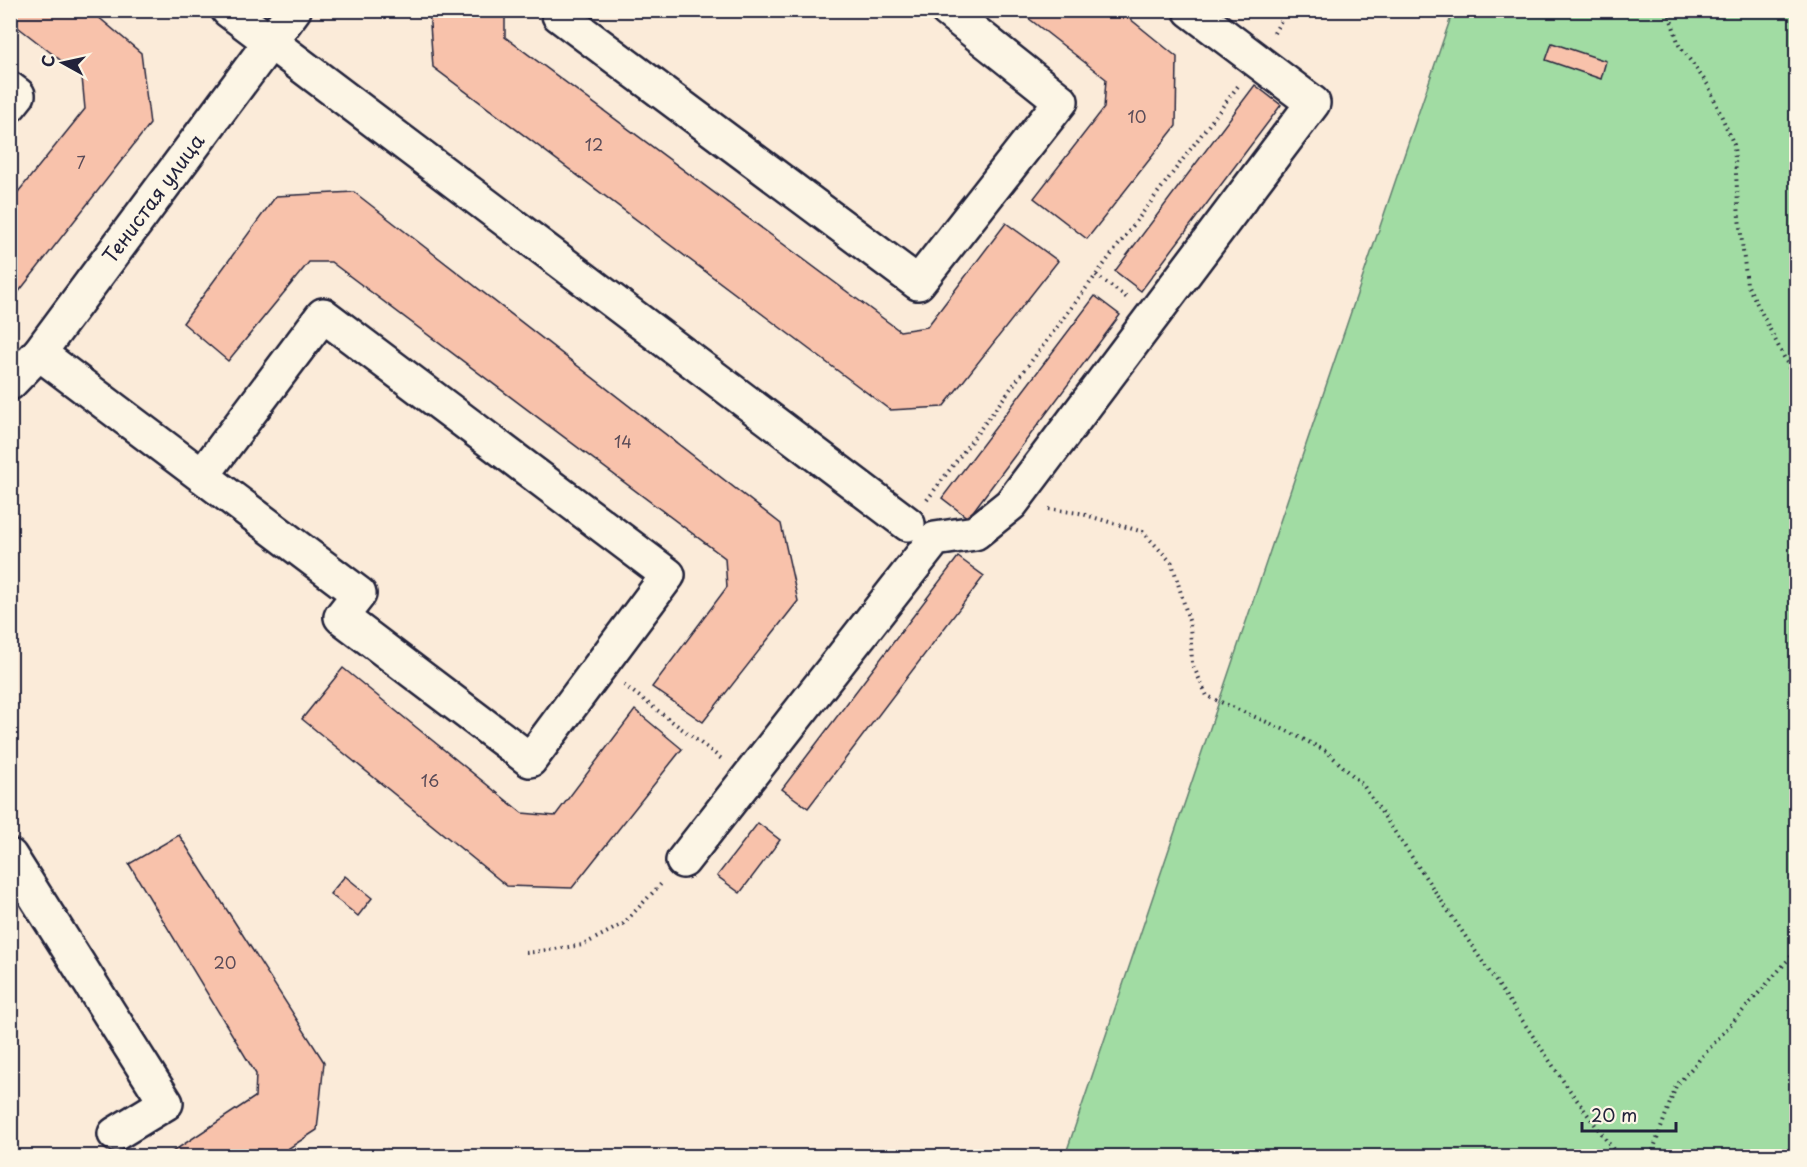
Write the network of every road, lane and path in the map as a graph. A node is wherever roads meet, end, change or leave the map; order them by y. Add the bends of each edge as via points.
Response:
1 (228, 10) edge
2 (294, 10) edge
3 (562, 10) edge
4 (947, 10) edge
5 (1190, 10) edge
6 (1668, 10) edge
7 (270, 42) junction
8 (1257, 61) junction
9 (10, 89) edge
10 (10, 105) edge
11 (39, 353) junction
12 (1797, 381) edge
13 (10, 383) edge
14 (202, 476) junction
15 (1011, 504) junction
16 (908, 524) joint
17 (600, 667) junction
18 (748, 779) junction
19 (10, 856) edge
20 (683, 861) joint
21 (1797, 951) edge
22 (526, 952) dead end
23 (115, 1134) dead end
24 (388, 1149) dead end
25 (378, 1156) edge
26 (1618, 1156) edge
27 (1651, 1156) edge

1 - 7 street
2 - 7 street, Тенистая улица
3 - 4 street via 559,15 918,283 1061,101
5 - 8 street
6 - 12 path via 1679,45 1708,86 1734,145 1747,284
7 - 11 street, Тенистая улица
7 - 16 street
8 - 15 street via 1313,103
8 - 16 path
9 - 10 street via 18,95
11 - 13 street, Тенистая улица
11 - 14 street
14 - 17 street via 359,594 341,617 530,760
14 - 17 street via 323,315 668,575
15 - 18 street via 975,533 935,539
15 - 26 path via 1078,513 1143,532 1172,563 1190,624 1192,663 1207,696 1326,751 1363,785
17 - 18 path
18 - 20 street
19 - 23 street via 166,1103
20 - 22 path via 623,924 583,945
21 - 27 path via 1676,1086
24 - 25 path

